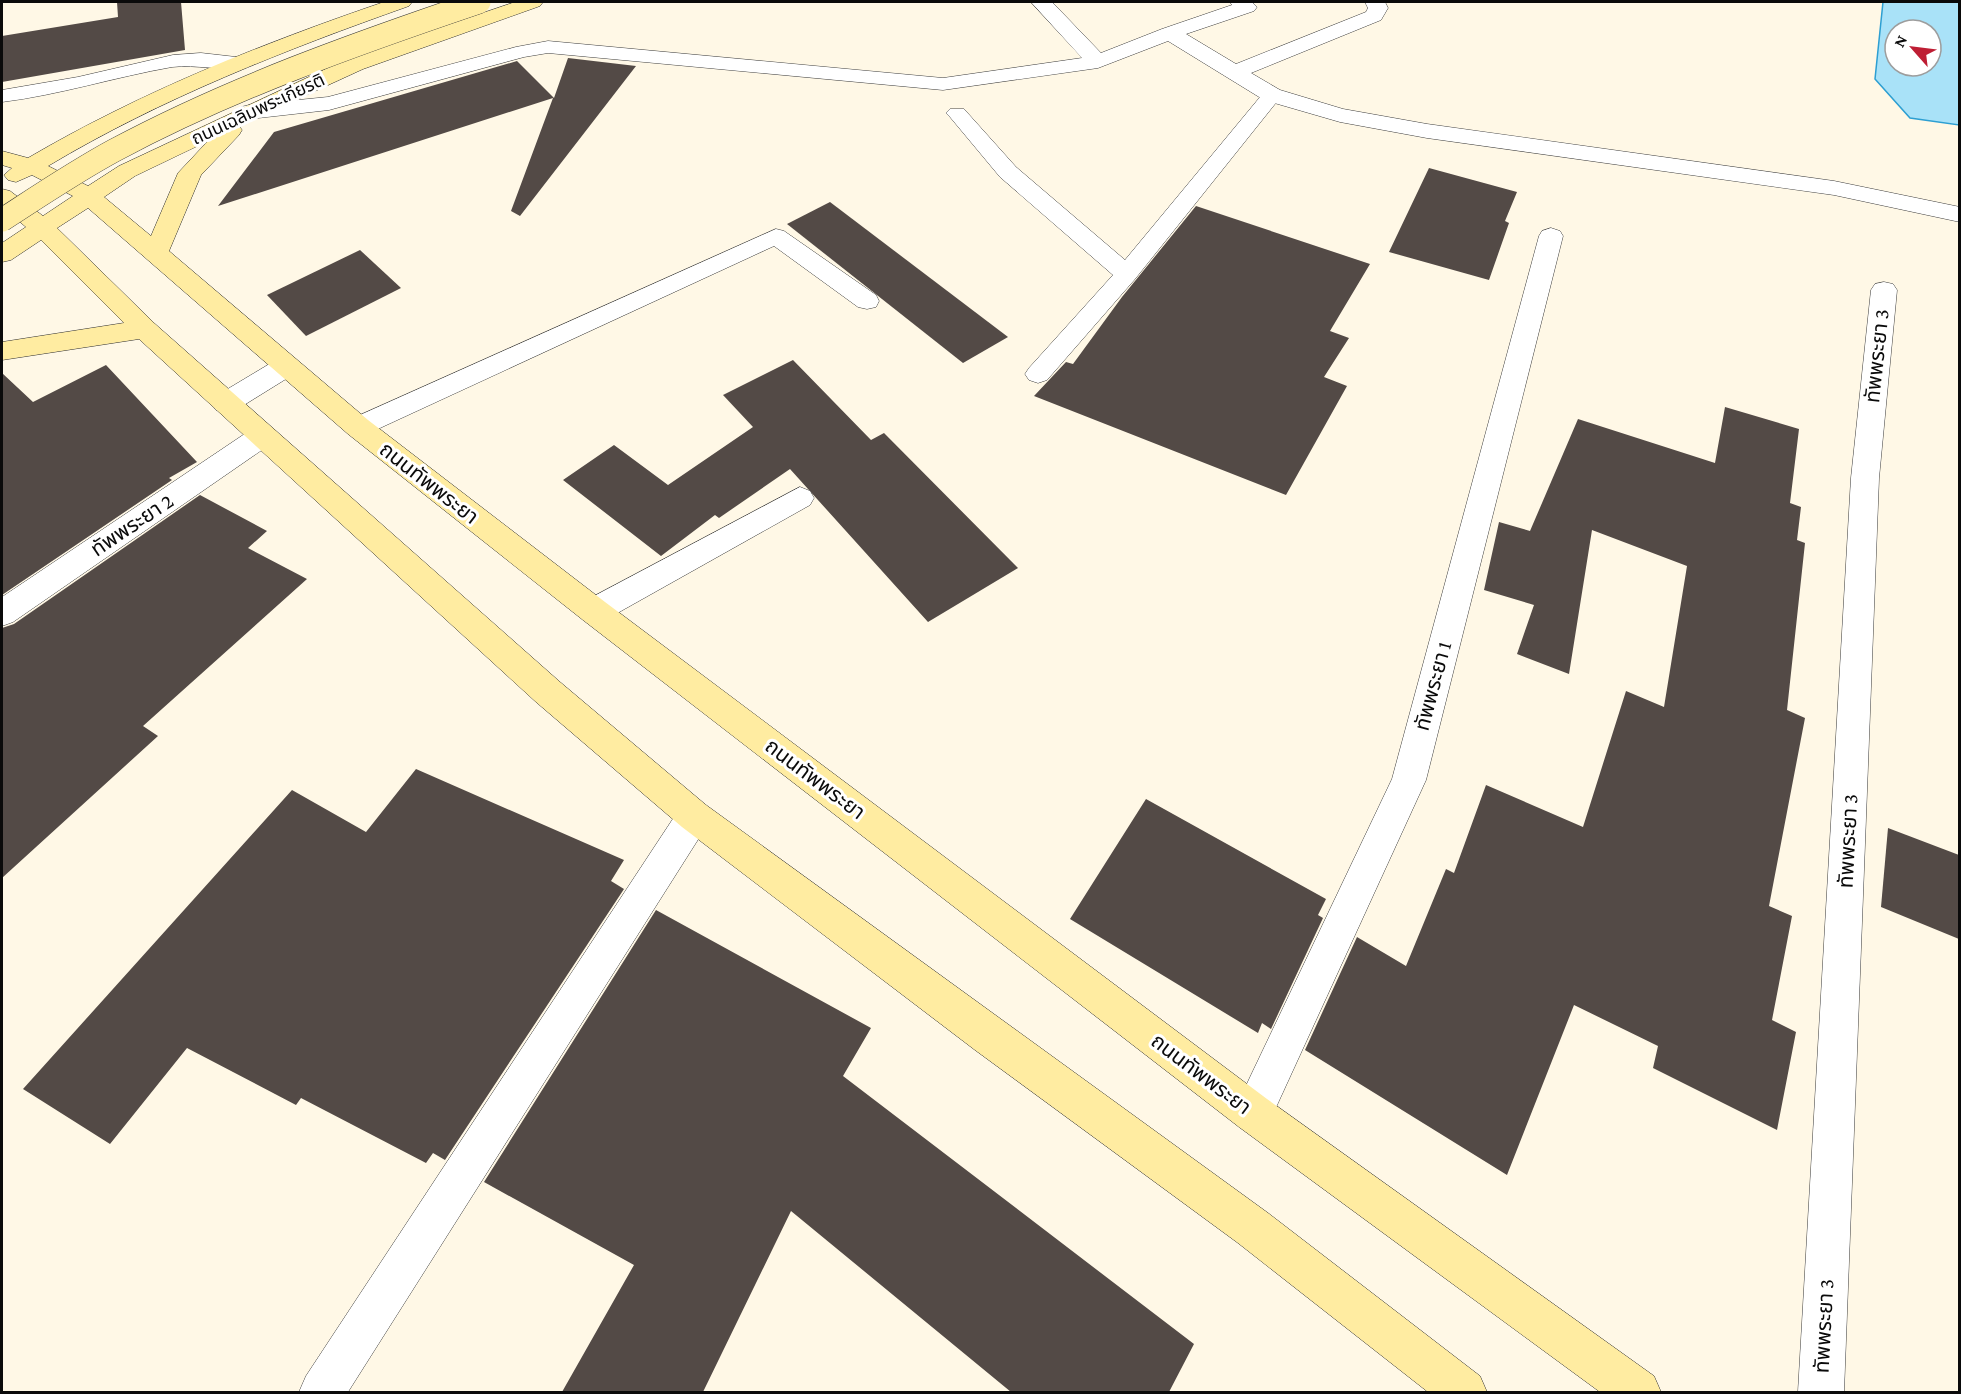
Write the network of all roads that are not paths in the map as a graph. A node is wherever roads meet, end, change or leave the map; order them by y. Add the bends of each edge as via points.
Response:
1 (402, 2) edge
2 (479, 2) edge
3 (533, 2) edge
4 (1041, 2) edge
5 (1240, 2) edge
6 (1375, 2) edge
7 (326, 28) junction
8 (1168, 33) junction
9 (238, 62) junction
10 (1098, 62) junction
11 (356, 64) junction
12 (1235, 72) junction
13 (1272, 94) junction
14 (2, 96) edge
15 (249, 112) junction
16 (957, 112) dead end
17 (16, 162) edge
18 (2, 184) edge
19 (88, 195) junction
20 (2, 196) edge
21 (1959, 214) edge
22 (2, 220) edge
23 (41, 226) junction
24 (1551, 236) dead end
25 (2, 254) edge
26 (155, 255) junction
27 (1127, 274) junction
28 (1884, 290) dead end
29 (867, 301) dead end
30 (145, 329) junction
31 (2, 351) edge
32 (285, 367) junction
33 (1038, 374) dead end
34 (226, 403) junction
35 (358, 427) junction
36 (262, 435) junction
37 (800, 498) dead end
38 (594, 611) junction
39 (2, 614) edge
40 (694, 816) junction
41 (1253, 1113) junction
42 (322, 1392) edge
43 (1464, 1392) edge
44 (1638, 1392) edge
45 (1821, 1392) edge

1 - 7 main road
2 - 22 main road, bridge via 358,43 214,101 87,165
3 - 11 main road, ถนนเฉลิมพระเกียรติ
4 - 10 street
5 - 8 street via 1247,7
6 - 12 street via 1378,8 1374,16
7 - 9 main road
7 - 11 main road via 320,44 323,54 336,62
8 - 10 street
8 - 12 street
9 - 14 street via 173,61
9 - 17 main road
10 - 15 street via 943,84 548,47 329,103
11 - 15 main road, ถนนเฉลิมพระเกียรติ
12 - 13 street
13 - 21 street via 1340,115 1427,131 1834,188
13 - 27 lane
15 - 19 main road, ถนนเฉลิมพระเกียรติ via 128,171
15 - 26 main road via 190,173
16 - 27 lane via 1008,172
17 - 18 main road
17 - 19 main road, ถนนทัพพระยา
19 - 23 main road, ถนนเฉลิมพระเกียรติ
19 - 26 main road, ถนนทัพพระยา
20 - 23 main road
23 - 25 main road, ถนนเฉลิมพระเกียรติ
23 - 30 main road
24 - 41 street, ทัพพระยา 1 via 1409,780
26 - 32 main road, ถนนทัพพระยา
27 - 33 lane
28 - 45 street, ทัพพระยา 3 via 1865,478
29 - 35 lane via 776,236
30 - 31 main road
30 - 34 main road
32 - 34 street
32 - 35 main road, ถนนทัพพระยา
34 - 36 main road
35 - 38 main road, ถนนทัพพระยา
36 - 39 street, ทัพพระยา 2
36 - 40 main road via 548,692
37 - 38 lane
38 - 41 main road, ถนนทัพพระยา
40 - 42 street
40 - 43 main road via 1253,1228
41 - 44 main road, ถนนทัพพระยา

